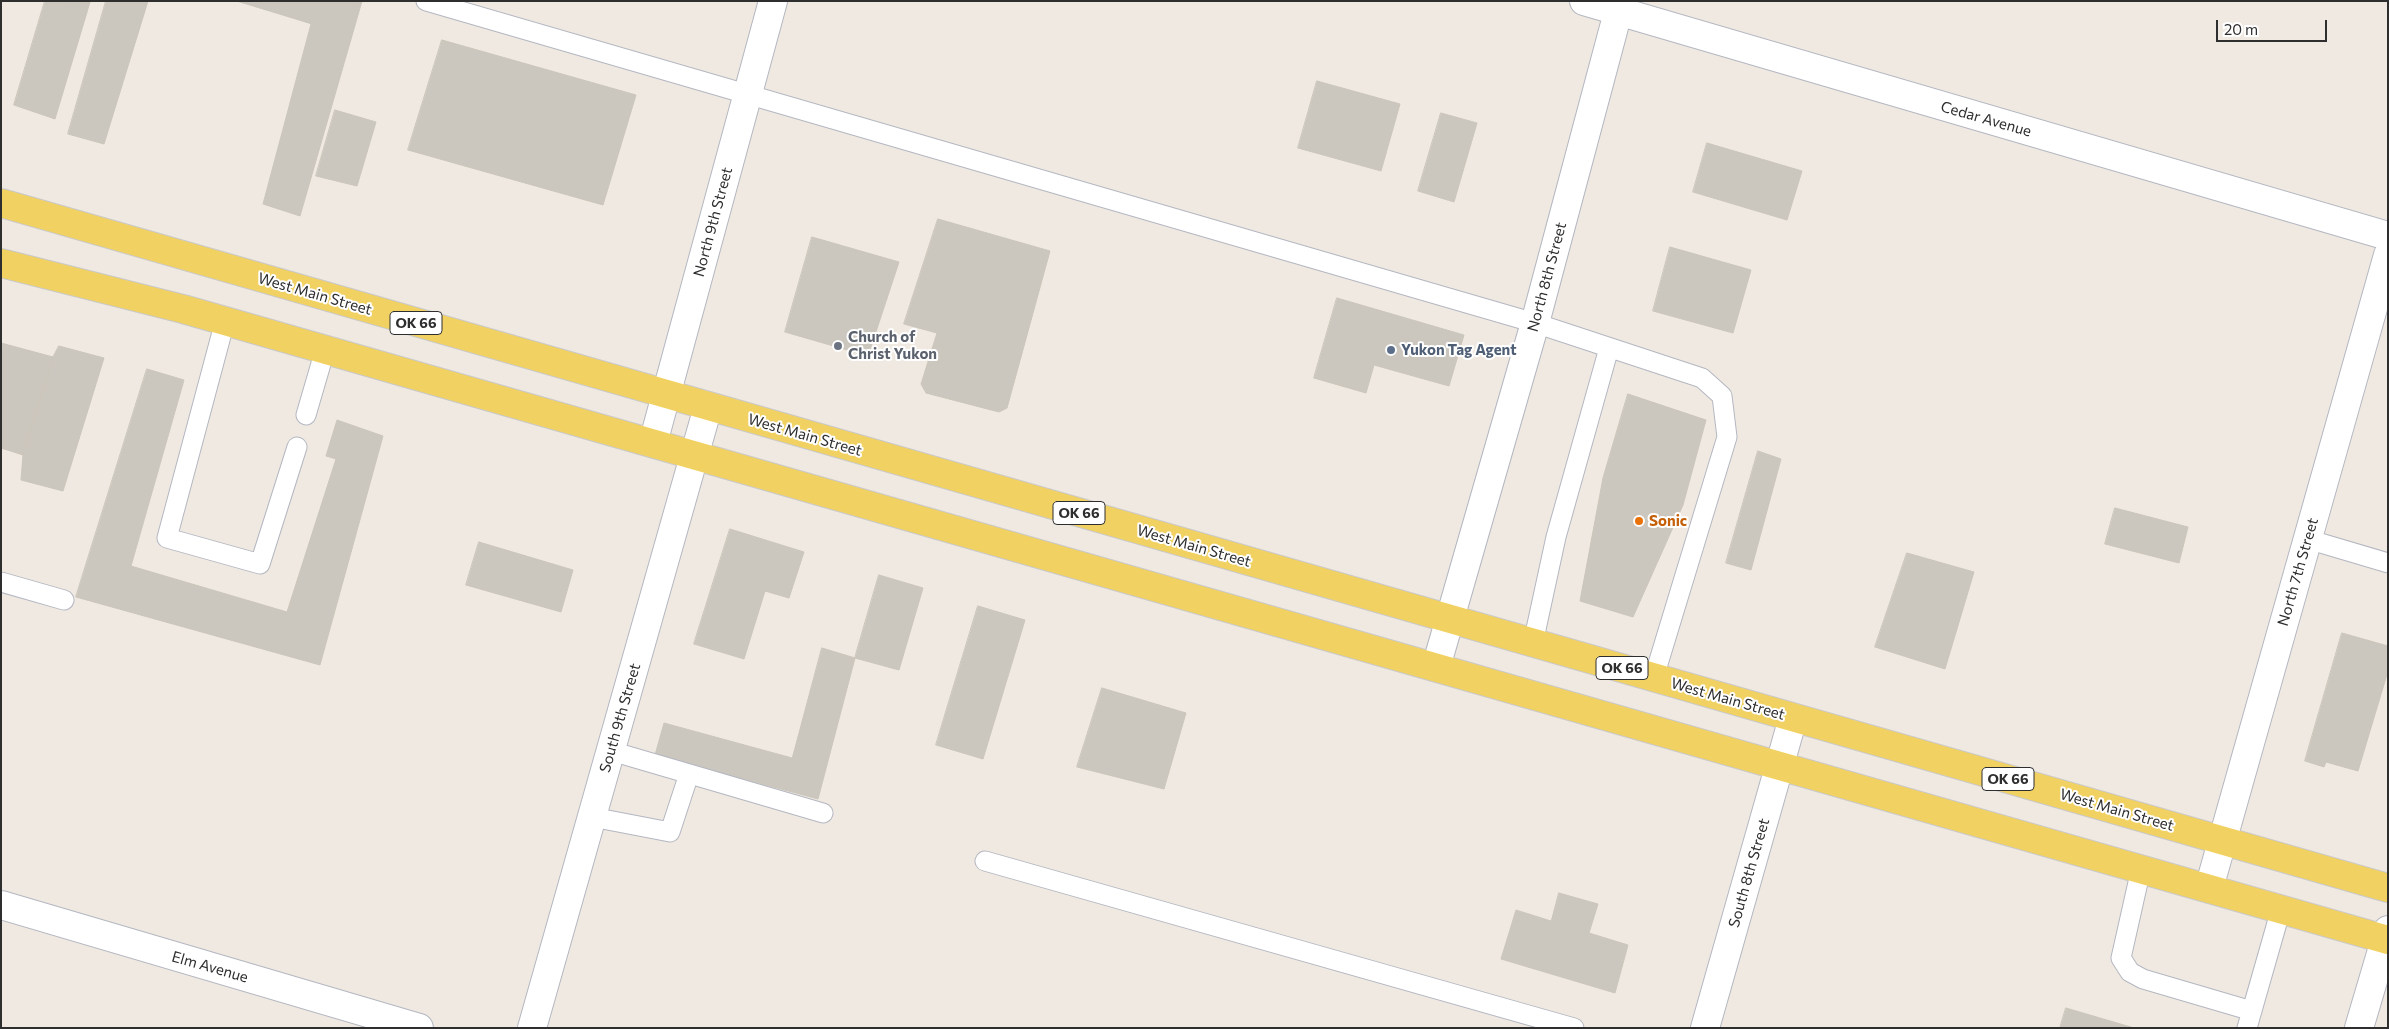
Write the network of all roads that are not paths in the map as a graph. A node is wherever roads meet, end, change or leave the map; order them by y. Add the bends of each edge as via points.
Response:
1 (426, 1) edge
2 (773, 1) edge
3 (1584, 1) edge
4 (1619, 6) edge
5 (748, 94) junction
6 (1, 203) edge
7 (2388, 236) edge
8 (2388, 255) edge
9 (1, 263) edge
10 (225, 321) junction
11 (1535, 323) junction
12 (1609, 348) junction
13 (325, 350) junction
14 (666, 395) junction
15 (708, 408) junction
16 (306, 415) dead end
17 (653, 443) junction
18 (297, 447) dead end
19 (694, 455) junction
20 (2307, 539) junction
21 (2388, 563) edge
22 (1, 582) edge
23 (64, 600) dead end
24 (1450, 618) junction
25 (1534, 643) junction
26 (1436, 667) junction
27 (1654, 677) junction
28 (1793, 718) junction
29 (611, 751) junction
30 (1780, 766) junction
31 (689, 774) junction
32 (823, 813) dead end
33 (592, 817) junction
34 (2223, 841) junction
35 (985, 861) dead end
36 (2141, 869) junction
37 (2209, 888) junction
38 (2388, 888) edge
39 (1, 906) edge
40 (2281, 909) junction
41 (2387, 937) edge
42 (2249, 1019) edge
43 (419, 1028) edge
44 (532, 1028) edge
45 (1574, 1028) edge
46 (1706, 1028) edge
47 (2360, 1028) edge

1 - 5 lane
2 - 5 street, North 9th Street
3 - 4 street, Cedar Avenue
4 - 7 street, Cedar Avenue
4 - 11 street, North 8th Street
5 - 11 lane
5 - 14 street, North 9th Street
6 - 14 main road, West Main Street / OK 66
8 - 20 street, North 7th Street
9 - 10 main road
10 - 13 main road
10 - 18 lane via 167,538 260,564
11 - 12 lane
11 - 24 street, North 8th Street
12 - 25 lane via 1556,537
12 - 27 lane via 1702,378 1722,396 1727,437
13 - 16 lane
13 - 17 main road
14 - 15 main road, West Main Street / OK 66
14 - 17 street, North 9th Street
15 - 19 street, South 9th Street
15 - 24 main road, West Main Street / OK 66
17 - 19 main road
19 - 26 main road
19 - 29 street, South 9th Street
20 - 21 lane
20 - 34 street, North 7th Street
22 - 23 lane
24 - 25 main road, West Main Street / OK 66
24 - 26 street, North 8th Street
25 - 27 main road, West Main Street / OK 66
26 - 30 main road
27 - 28 main road, West Main Street / OK 66
28 - 30 street, South 8th Street
28 - 34 main road, West Main Street / OK 66
29 - 31 lane
29 - 33 street, South 9th Street
30 - 36 main road
30 - 46 street, South 8th Street
31 - 32 lane
31 - 33 lane via 670,832
33 - 44 street, South 9th Street
34 - 37 street, North 7th Street
34 - 38 main road, West Main Street / OK 66
35 - 45 lane
36 - 37 main road
36 - 42 lane via 2121,958 2130,972
37 - 40 main road
39 - 43 street, Elm Avenue
40 - 41 main road
40 - 42 lane
41 - 47 street

